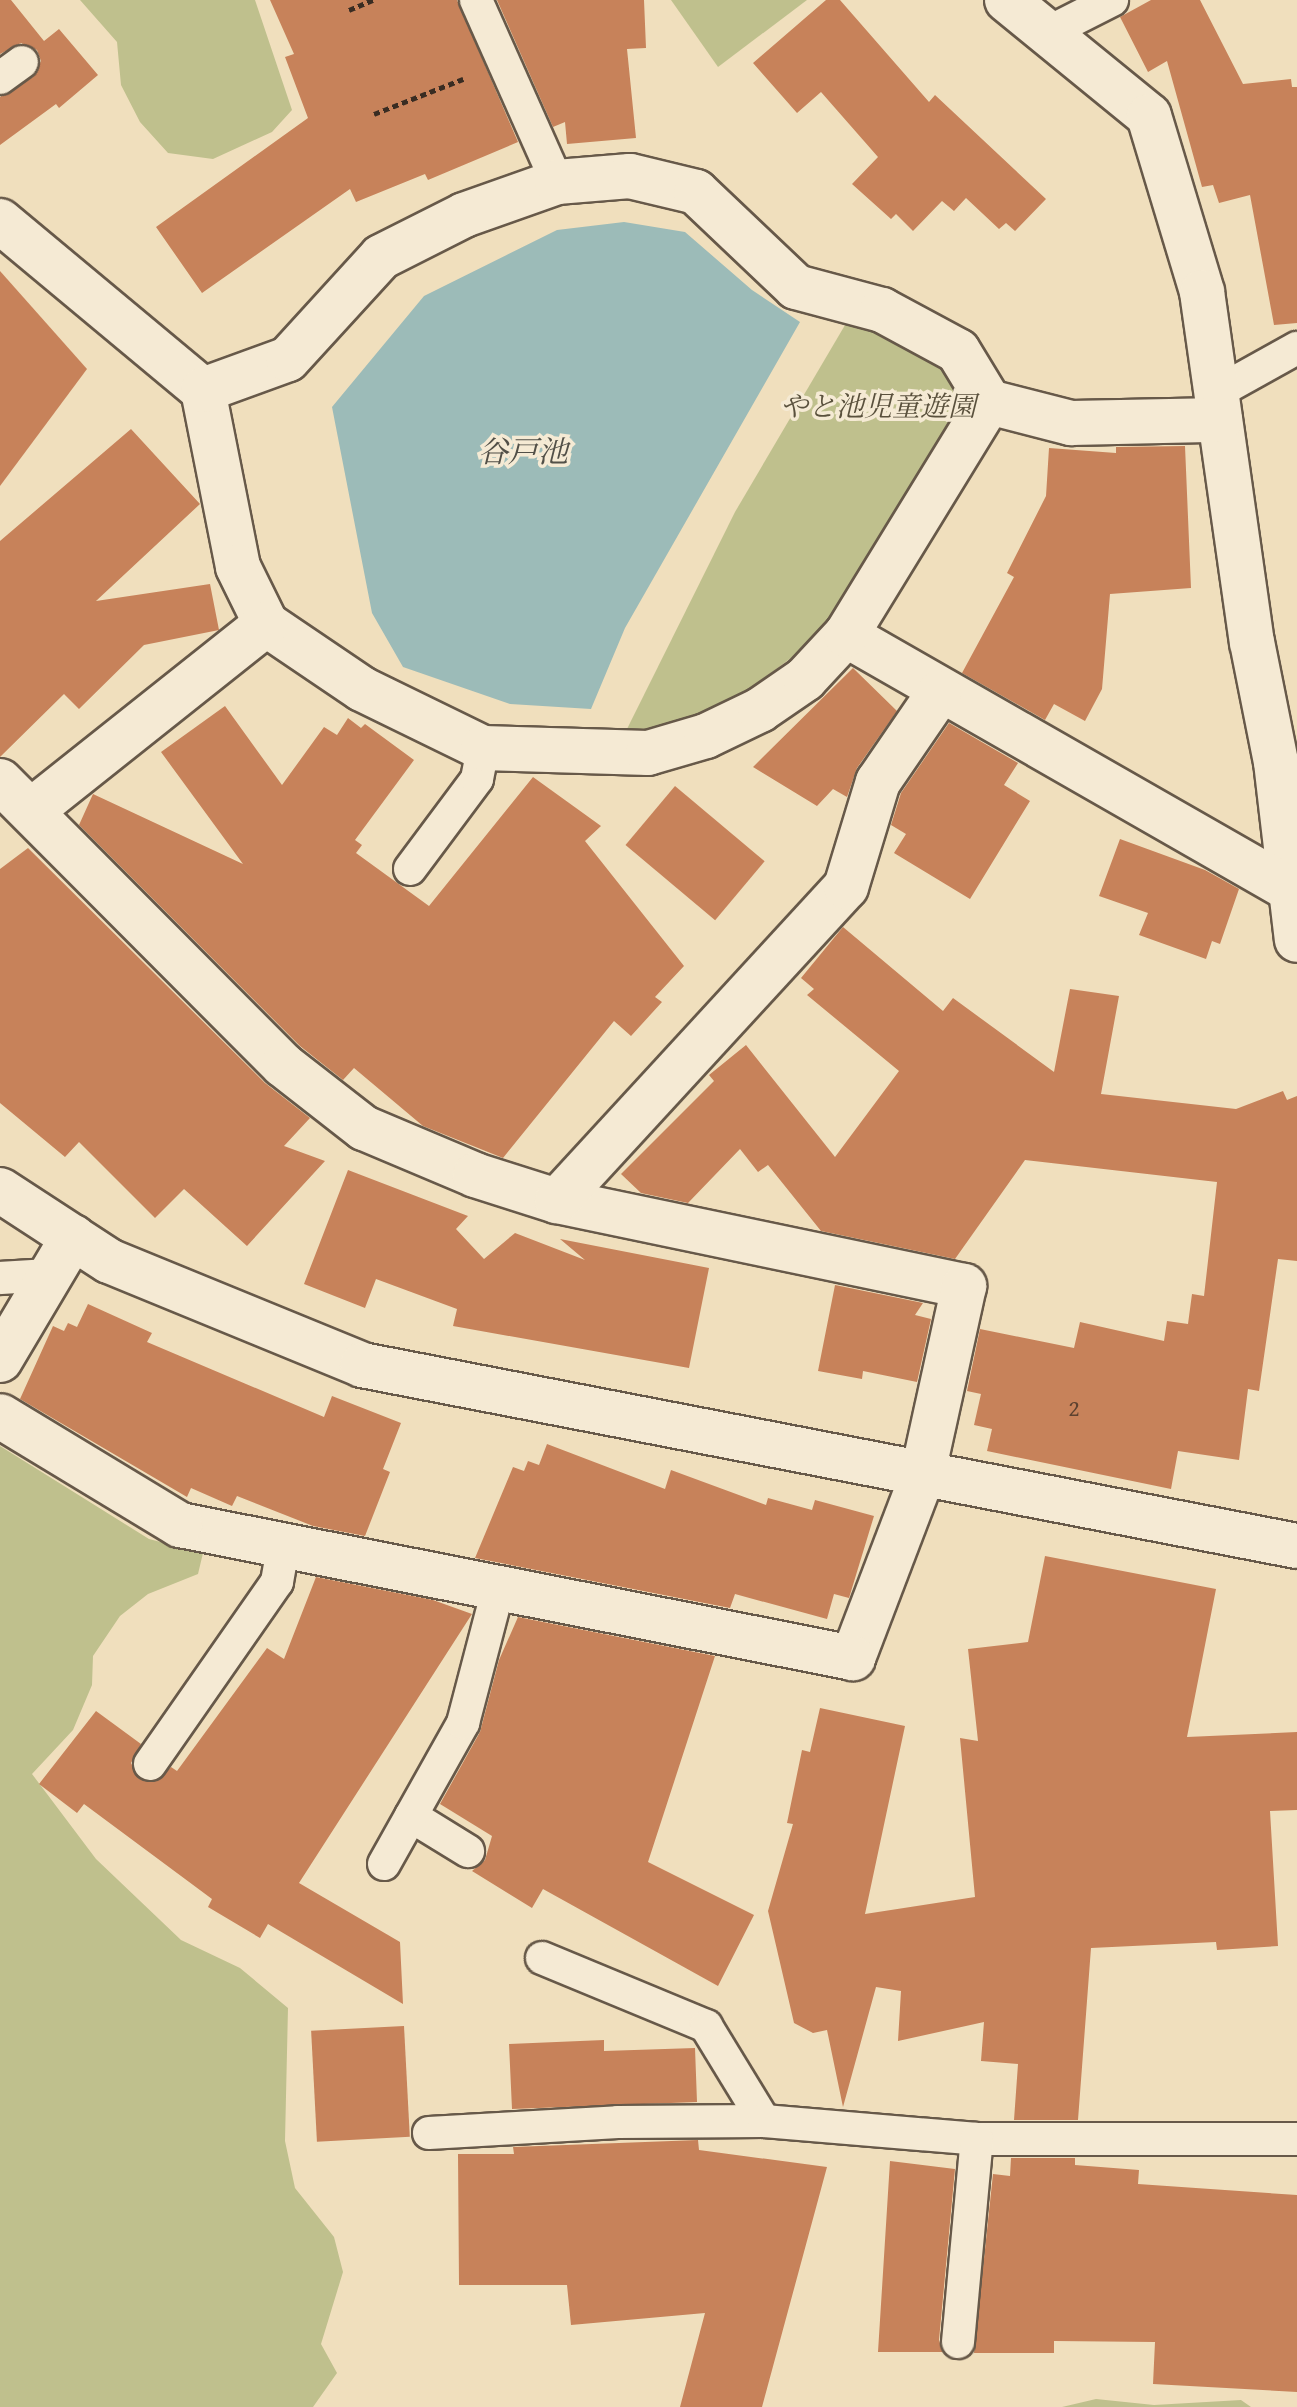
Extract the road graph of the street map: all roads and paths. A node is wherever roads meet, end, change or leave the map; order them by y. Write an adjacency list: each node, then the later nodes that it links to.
1 (373, 0): 5 (path)
2 (476, 0): 7 (lane)
3 (1007, 0): 6 (street)
4 (1112, 0): 6 (lane)
5 (349, 10)
6 (1047, 33): 14 (street)
7 (504, 63): 8 (path); 9 (lane)
8 (374, 114)
9 (557, 182): 12 (street); 13 (street)
10 (0, 221): 12 (street)
11 (1297, 348): 14 (lane)
12 (203, 390): 15 (street)
13 (989, 402): 14 (street); 16 (street)
14 (1218, 407): 19 (street)
15 (266, 624): 18 (street); 21 (street)
16 (846, 635): 17 (street); 18 (street)
17 (939, 693): 23 (street); 26 (street)
18 (483, 748): 22 (lane)
19 (1286, 760): 23 (street)
20 (0, 781): 21 (street)
21 (31, 811): 26 (street)
22 (410, 869)
23 (1288, 888): 24 (street)
24 (1297, 940)
25 (0, 1190): 27 (street)
26 (557, 1201): 32 (street)
27 (73, 1237): 28 (street); 32 (street)
28 (50, 1275): 29 (lane); 30 (street)
29 (0, 1278)
30 (0, 1360)
31 (0, 1416): 33 (street)
32 (922, 1477): 34 (street); 35 (street)
33 (284, 1544): 35 (street); 36 (lane)
34 (1297, 1546)
35 (499, 1586): 37 (lane)
36 (150, 1764)
37 (411, 1816): 38 (lane); 39 (lane)
38 (468, 1851)
39 (384, 1864)
40 (542, 1958): 41 (lane)
41 (764, 2121): 42 (lane); 43 (lane)
42 (429, 2133)
43 (977, 2139): 44 (lane); 45 (lane)
44 (1297, 2139)
45 (958, 2342)

